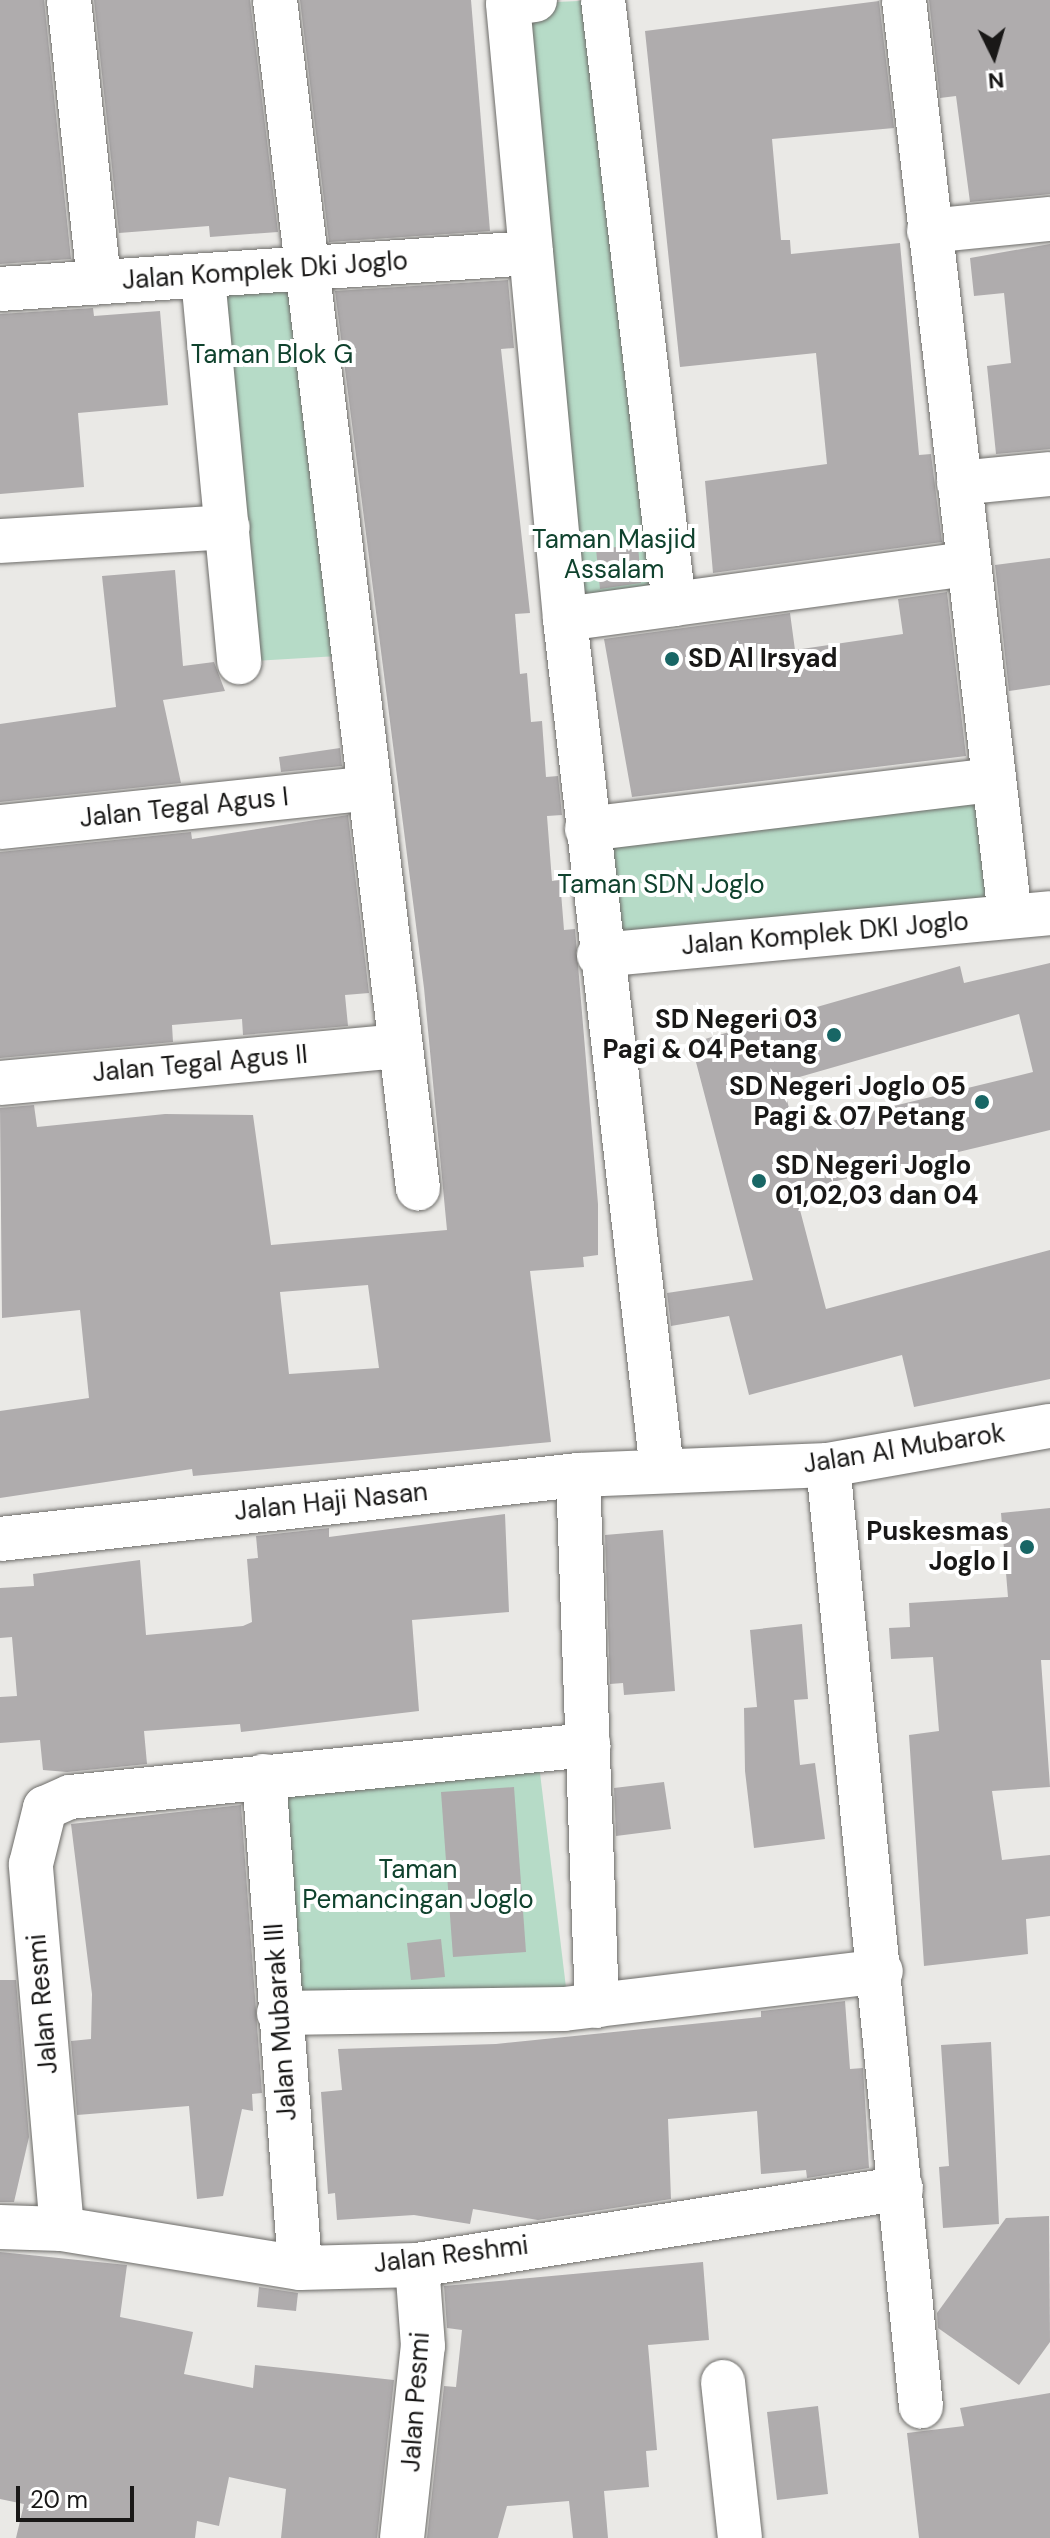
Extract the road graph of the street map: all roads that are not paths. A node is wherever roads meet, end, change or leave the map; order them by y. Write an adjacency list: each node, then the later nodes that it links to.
1 (69, 0): 11 (street)
2 (275, 0): 9 (street)
3 (603, 0): 18 (street)
4 (904, 0): 7 (street)
5 (516, 1): 8 (street)
6 (1050, 219): 7 (street)
7 (929, 231): 14 (street)
8 (531, 253): 9 (street, Jalan Komplek Dki Joglo); 19 (street)
9 (302, 269): 10 (street, Jalan Komplek Dki Joglo); 22 (street)
10 (203, 278): 11 (street, Jalan Komplek Dki Joglo); 15 (street)
11 (99, 282): 12 (street, Jalan Komplek Dki Joglo)
12 (0, 289)
13 (1050, 474): 14 (street)
14 (959, 483): 17 (street)
15 (228, 527): 16 (street); 20 (street)
16 (0, 541)
17 (967, 564): 18 (street); 21 (street)
18 (674, 604): 19 (street)
19 (565, 619): 24 (street)
20 (239, 662)
21 (993, 780): 24 (street); 25 (street)
22 (368, 788): 23 (street, Jalan Tegal Agus I); 27 (street)
23 (0, 827)
24 (587, 829): 26 (street)
25 (1030, 915): 26 (street, Jalan Komplek DKI Joglo)
26 (599, 955): 32 (street)
27 (400, 1046): 28 (street, Jalan Tegal Agus II); 29 (street)
28 (0, 1083)
29 (418, 1188)
30 (1050, 1426): 31 (street, Jalan Al Mubarok)
31 (828, 1465): 32 (street, Jalan Al Mubarok); 37 (street)
32 (662, 1470): 33 (street, Jalan Haji Nasan)
33 (578, 1475): 34 (street, Jalan Haji Nasan); 35 (street)
34 (0, 1539)
35 (588, 1745): 36 (street); 38 (street)
36 (264, 1776): 39 (street, Jalan Mubarak III); 42 (street, Jalan Resmi)
37 (881, 1971): 38 (street); 40 (street)
38 (597, 2006): 39 (street)
39 (279, 2013): 44 (street, Jalan Mubarak III)
40 (901, 2188): 43 (street, Jalan Reshmi); 46 (street)
41 (0, 2227): 42 (street, Jalan Reshmi)
42 (62, 2229): 44 (street, Jalan Reshmi)
43 (417, 2265): 44 (street, Jalan Reshmi); 47 (street, Jalan Pesmi)
44 (300, 2268)
45 (723, 2382): 48 (street)
46 (921, 2406)
47 (402, 2538)
48 (740, 2538)

